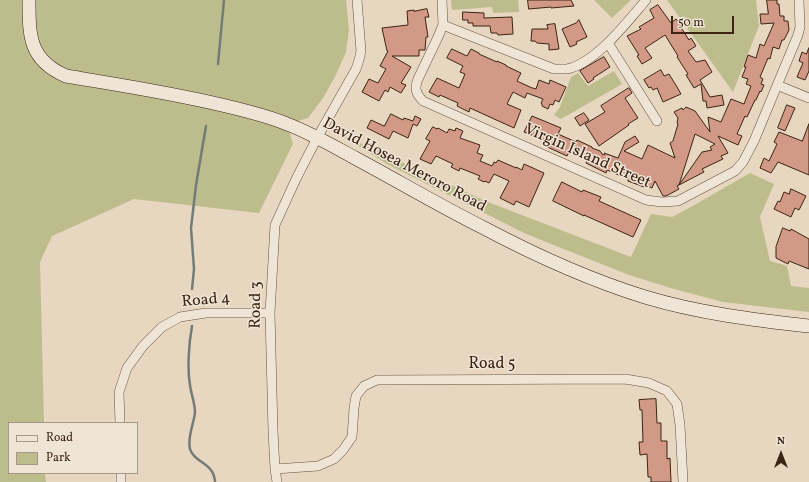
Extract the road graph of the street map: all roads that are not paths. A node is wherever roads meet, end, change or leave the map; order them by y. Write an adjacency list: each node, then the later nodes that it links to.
1 (29, 0): 11 (main road, David Hosea Meroro Road)
2 (357, 0): 11 (street, Road 3)
3 (442, 0): 6 (street, Virgin Island Street)
4 (646, 0): 7 (street)
5 (799, 0): 8 (street, Virgin Island Street)
6 (443, 24): 7 (street); 8 (street, Virgin Island Street)
7 (608, 43): 10 (street)
8 (777, 85): 9 (street)
9 (809, 98)
10 (657, 121)
11 (317, 138): 12 (street, Road 3); 13 (main road, David Hosea Meroro Road)
12 (270, 313): 14 (street, Road 4); 15 (street, Road 3)
13 (809, 326)
14 (120, 422)
15 (275, 469): 16 (street, Road 3); 17 (street, Road 5)
16 (277, 482)
17 (683, 482)

